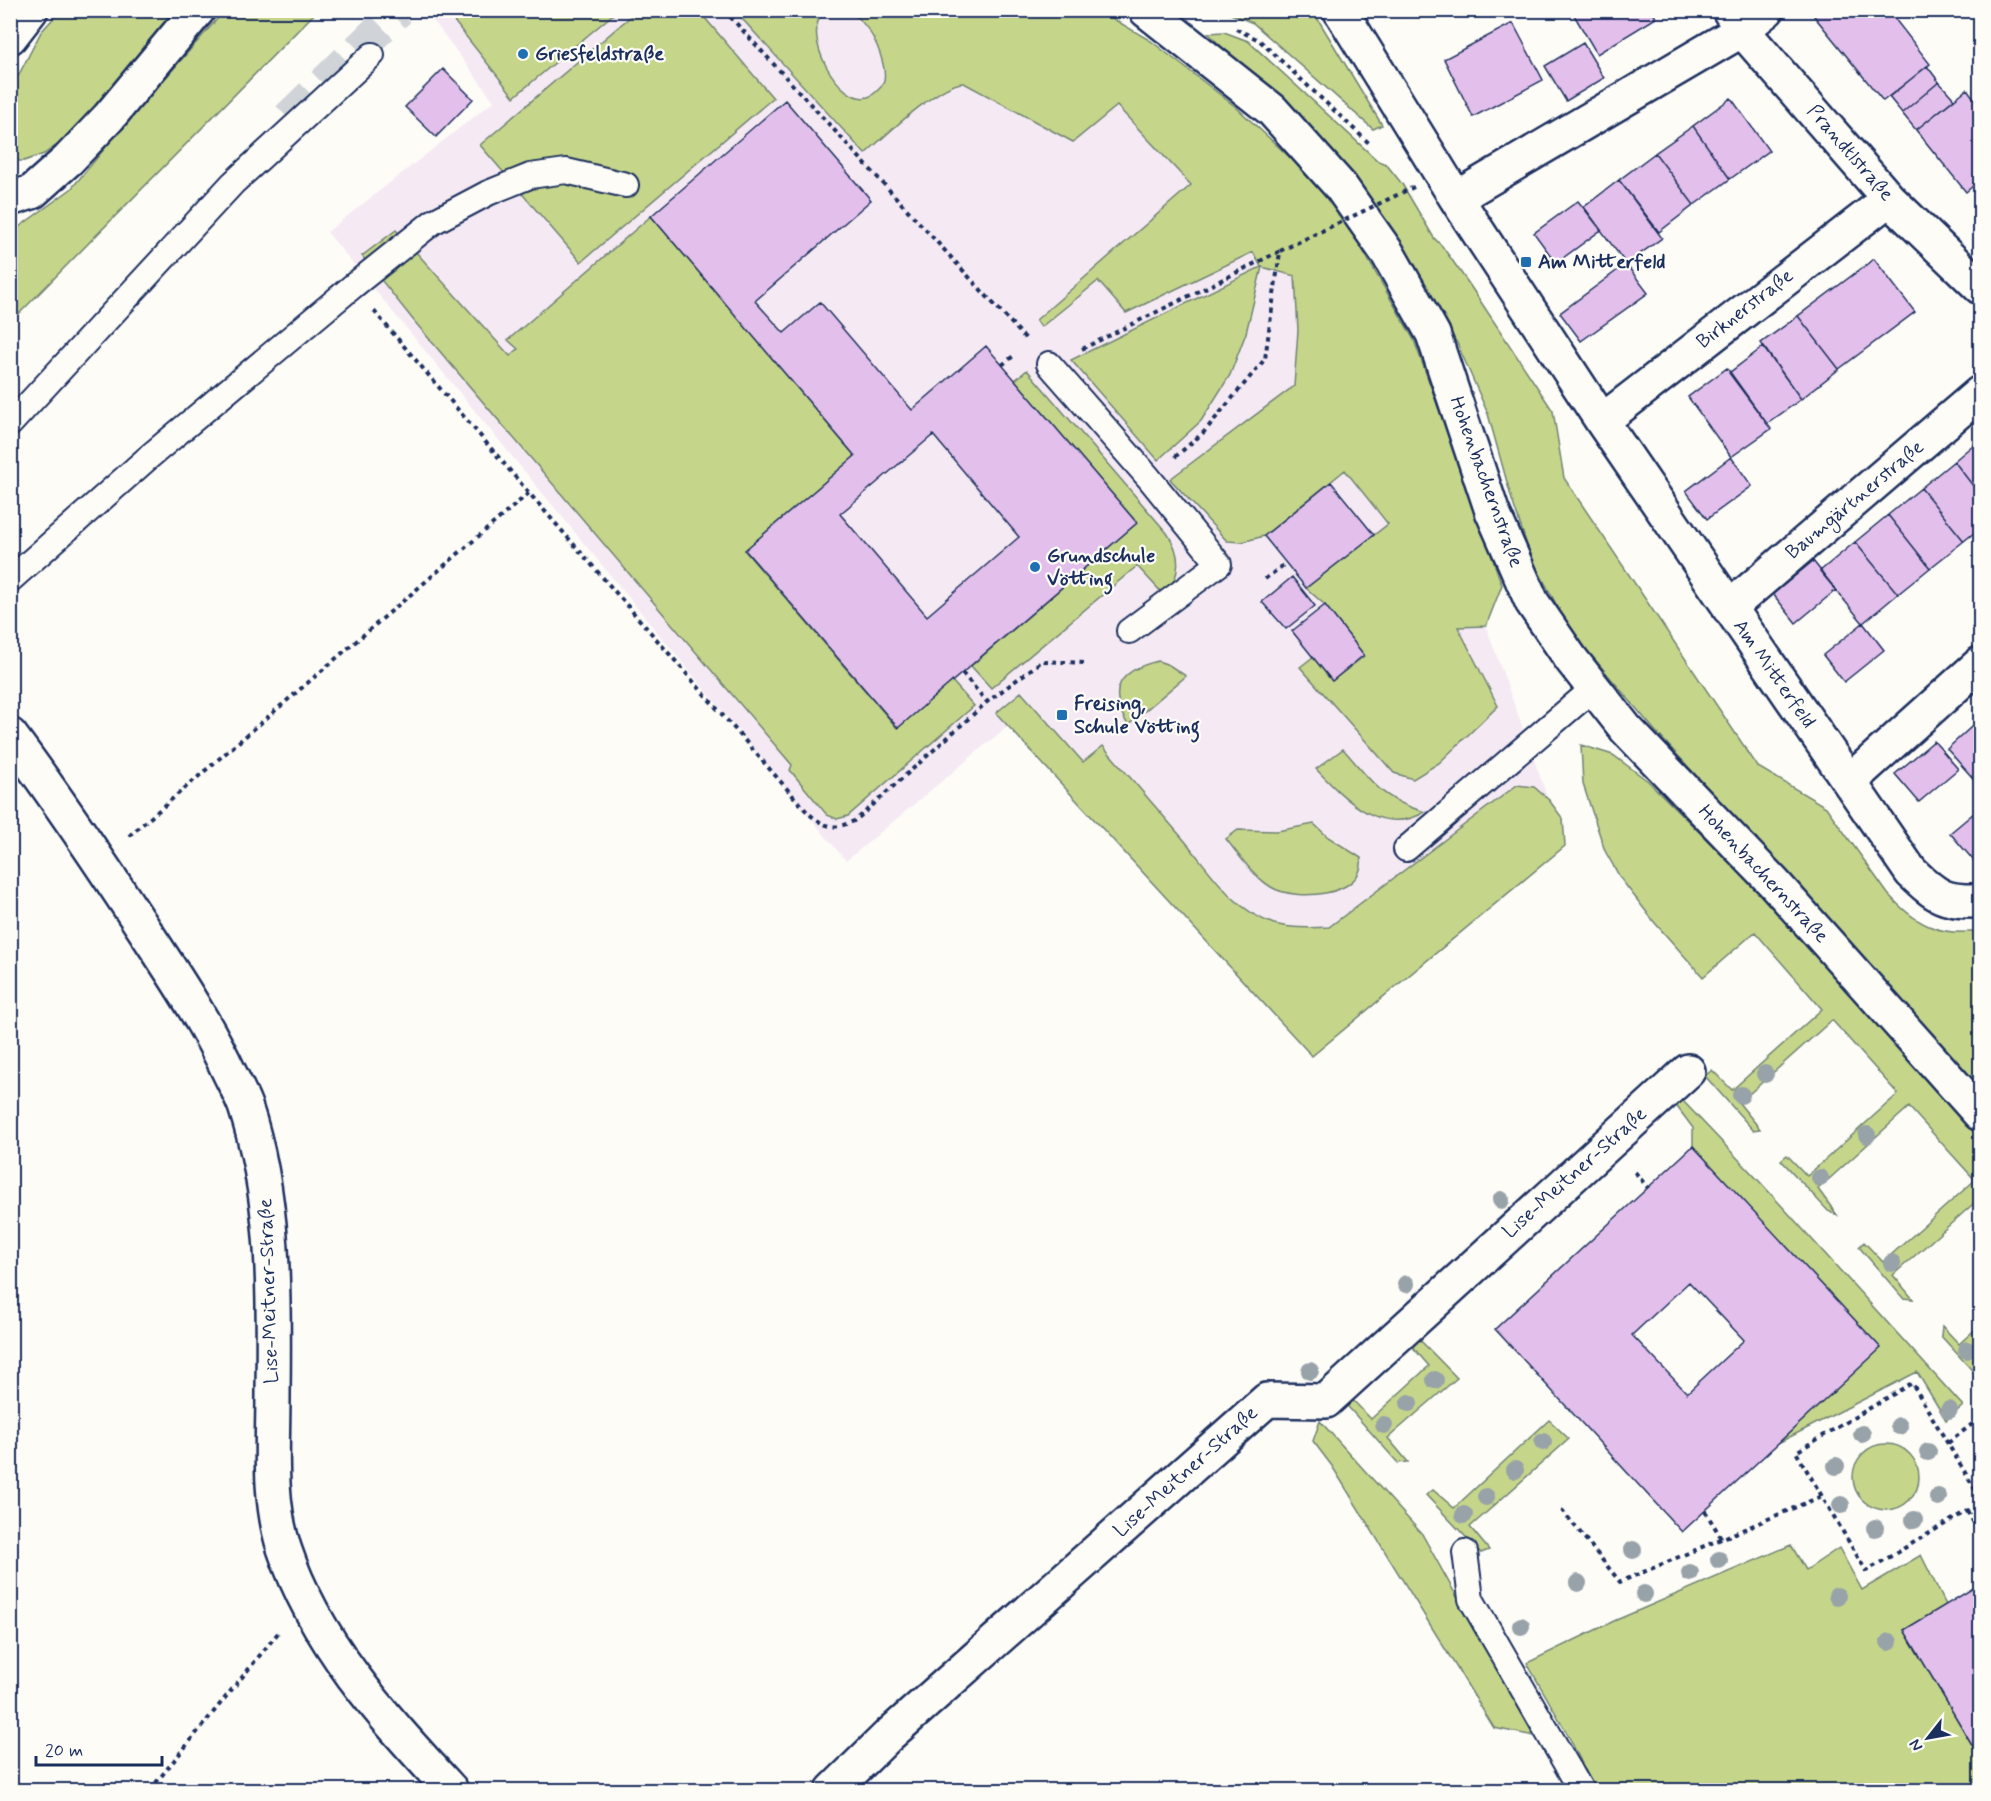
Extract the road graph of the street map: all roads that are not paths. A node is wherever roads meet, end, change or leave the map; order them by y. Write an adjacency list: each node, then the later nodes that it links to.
1 (31, 10): 7 (street)
2 (198, 10): 11 (street)
3 (1146, 10): 22 (street, Hohenbachernstraße)
4 (1340, 10): 10 (street, Am Mitterfeld)
5 (1767, 10): 6 (street)
6 (1736, 20): 10 (street); 12 (street, Prandtlstraße)
7 (10, 37)
8 (372, 55): 17 (lane)
9 (626, 185): 18 (lane)
10 (1456, 198): 16 (street, Am Mitterfeld)
11 (10, 199)
12 (1889, 199): 13 (street, Prandtlstraße); 16 (street, Birknerstraße)
13 (1980, 287)
14 (1049, 364): 20 (lane)
15 (1980, 393): 19 (street, Baumgärtnerstraße)
16 (1602, 421): 19 (street, Am Mitterfeld)
17 (10, 424)
18 (10, 580)
19 (1729, 608): 24 (street, Am Mitterfeld)
20 (1129, 631)
21 (1980, 664): 24 (street)
22 (1594, 688): 25 (lane); 28 (street, Hohenbachernstraße)
23 (10, 735): 30 (street, Lise-Meitner-Straße)
24 (1851, 784): 26 (street, Am Mitterfeld)
25 (1406, 849)
26 (1980, 901)
27 (1688, 1071): 31 (street, Lise-Meitner-Straße)
28 (1980, 1114)
29 (1465, 1552): 32 (lane)
30 (451, 1791)
31 (833, 1791)
32 (1581, 1791)

